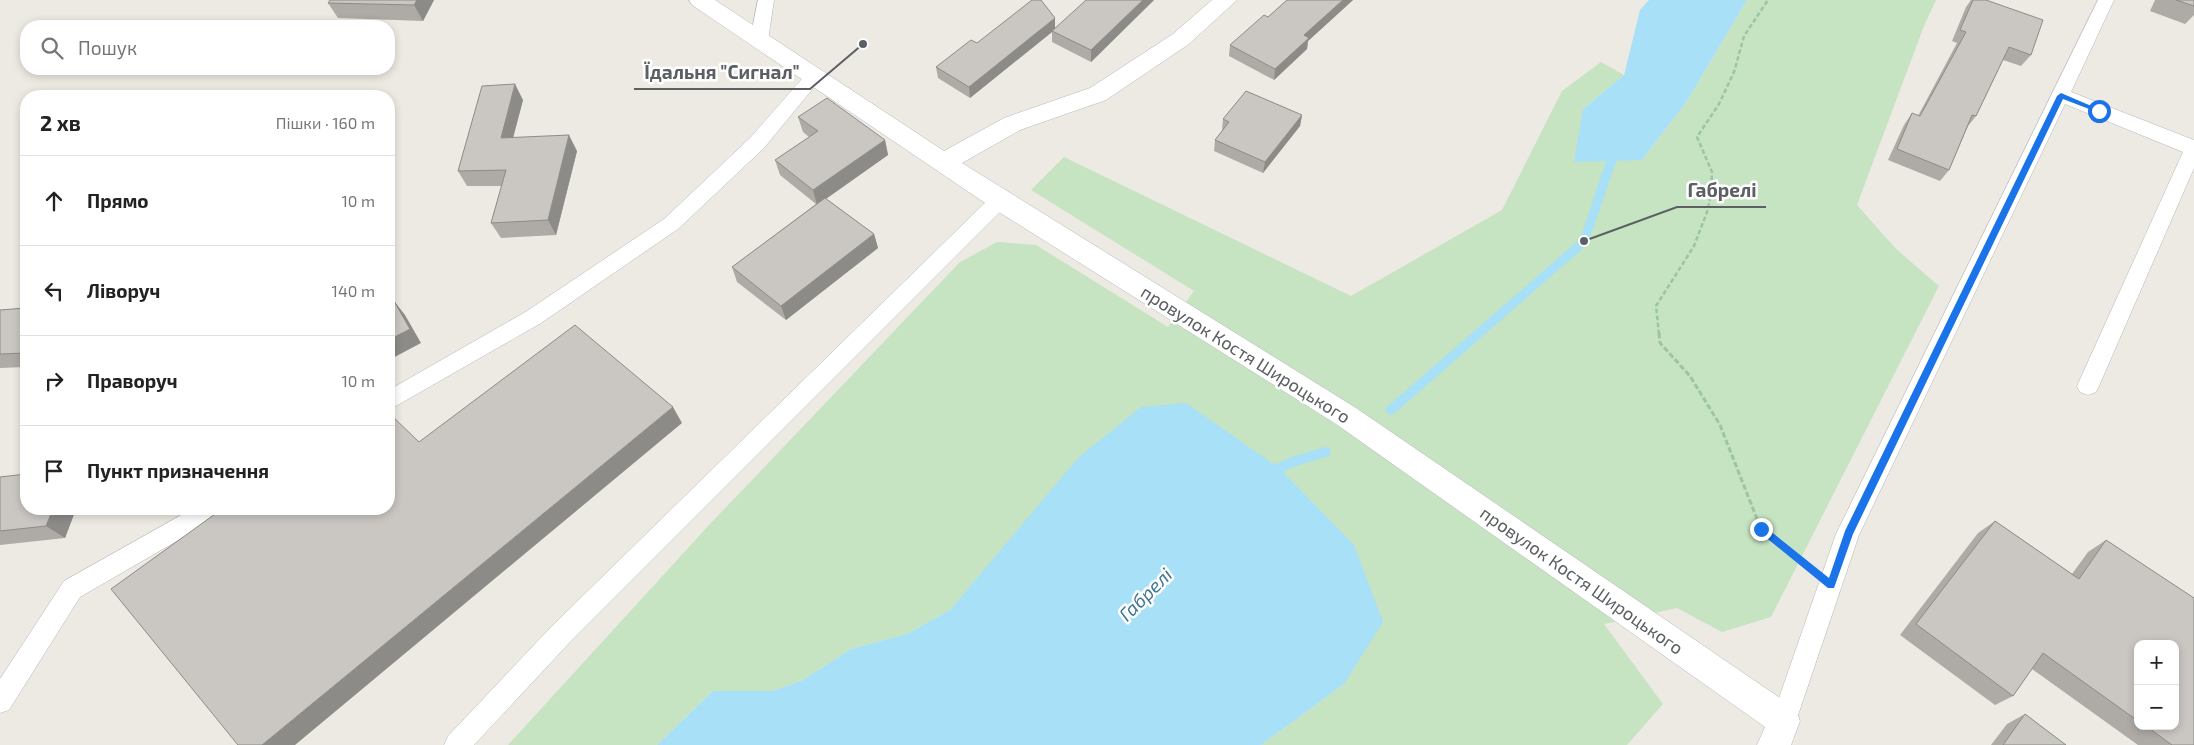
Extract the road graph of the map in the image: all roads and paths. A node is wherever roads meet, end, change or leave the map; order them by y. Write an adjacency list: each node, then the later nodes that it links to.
1 (700, 0): 6 (street, провулок Костя Широцького)
2 (766, 0): 6 (lane)
3 (1226, 0): 10 (street)
4 (1768, 0): 15 (path)
5 (2106, 0): 8 (lane)
6 (760, 40): 7 (street, провулок Костя Широцького)
7 (814, 76): 10 (street, провулок Костя Широцького); 13 (lane)
8 (2061, 96): 9 (lane); 15 (lane)
9 (2193, 147): 12 (lane)
10 (943, 162): 11 (street, провулок Костя Широцького)
11 (1000, 200): 17 (street, провулок Костя Широцького); 18 (lane)
12 (2088, 386)
13 (395, 398)
14 (202, 515): 16 (lane)
15 (1831, 585): 17 (lane)
16 (0, 701)
17 (1779, 733)
18 (457, 745)

